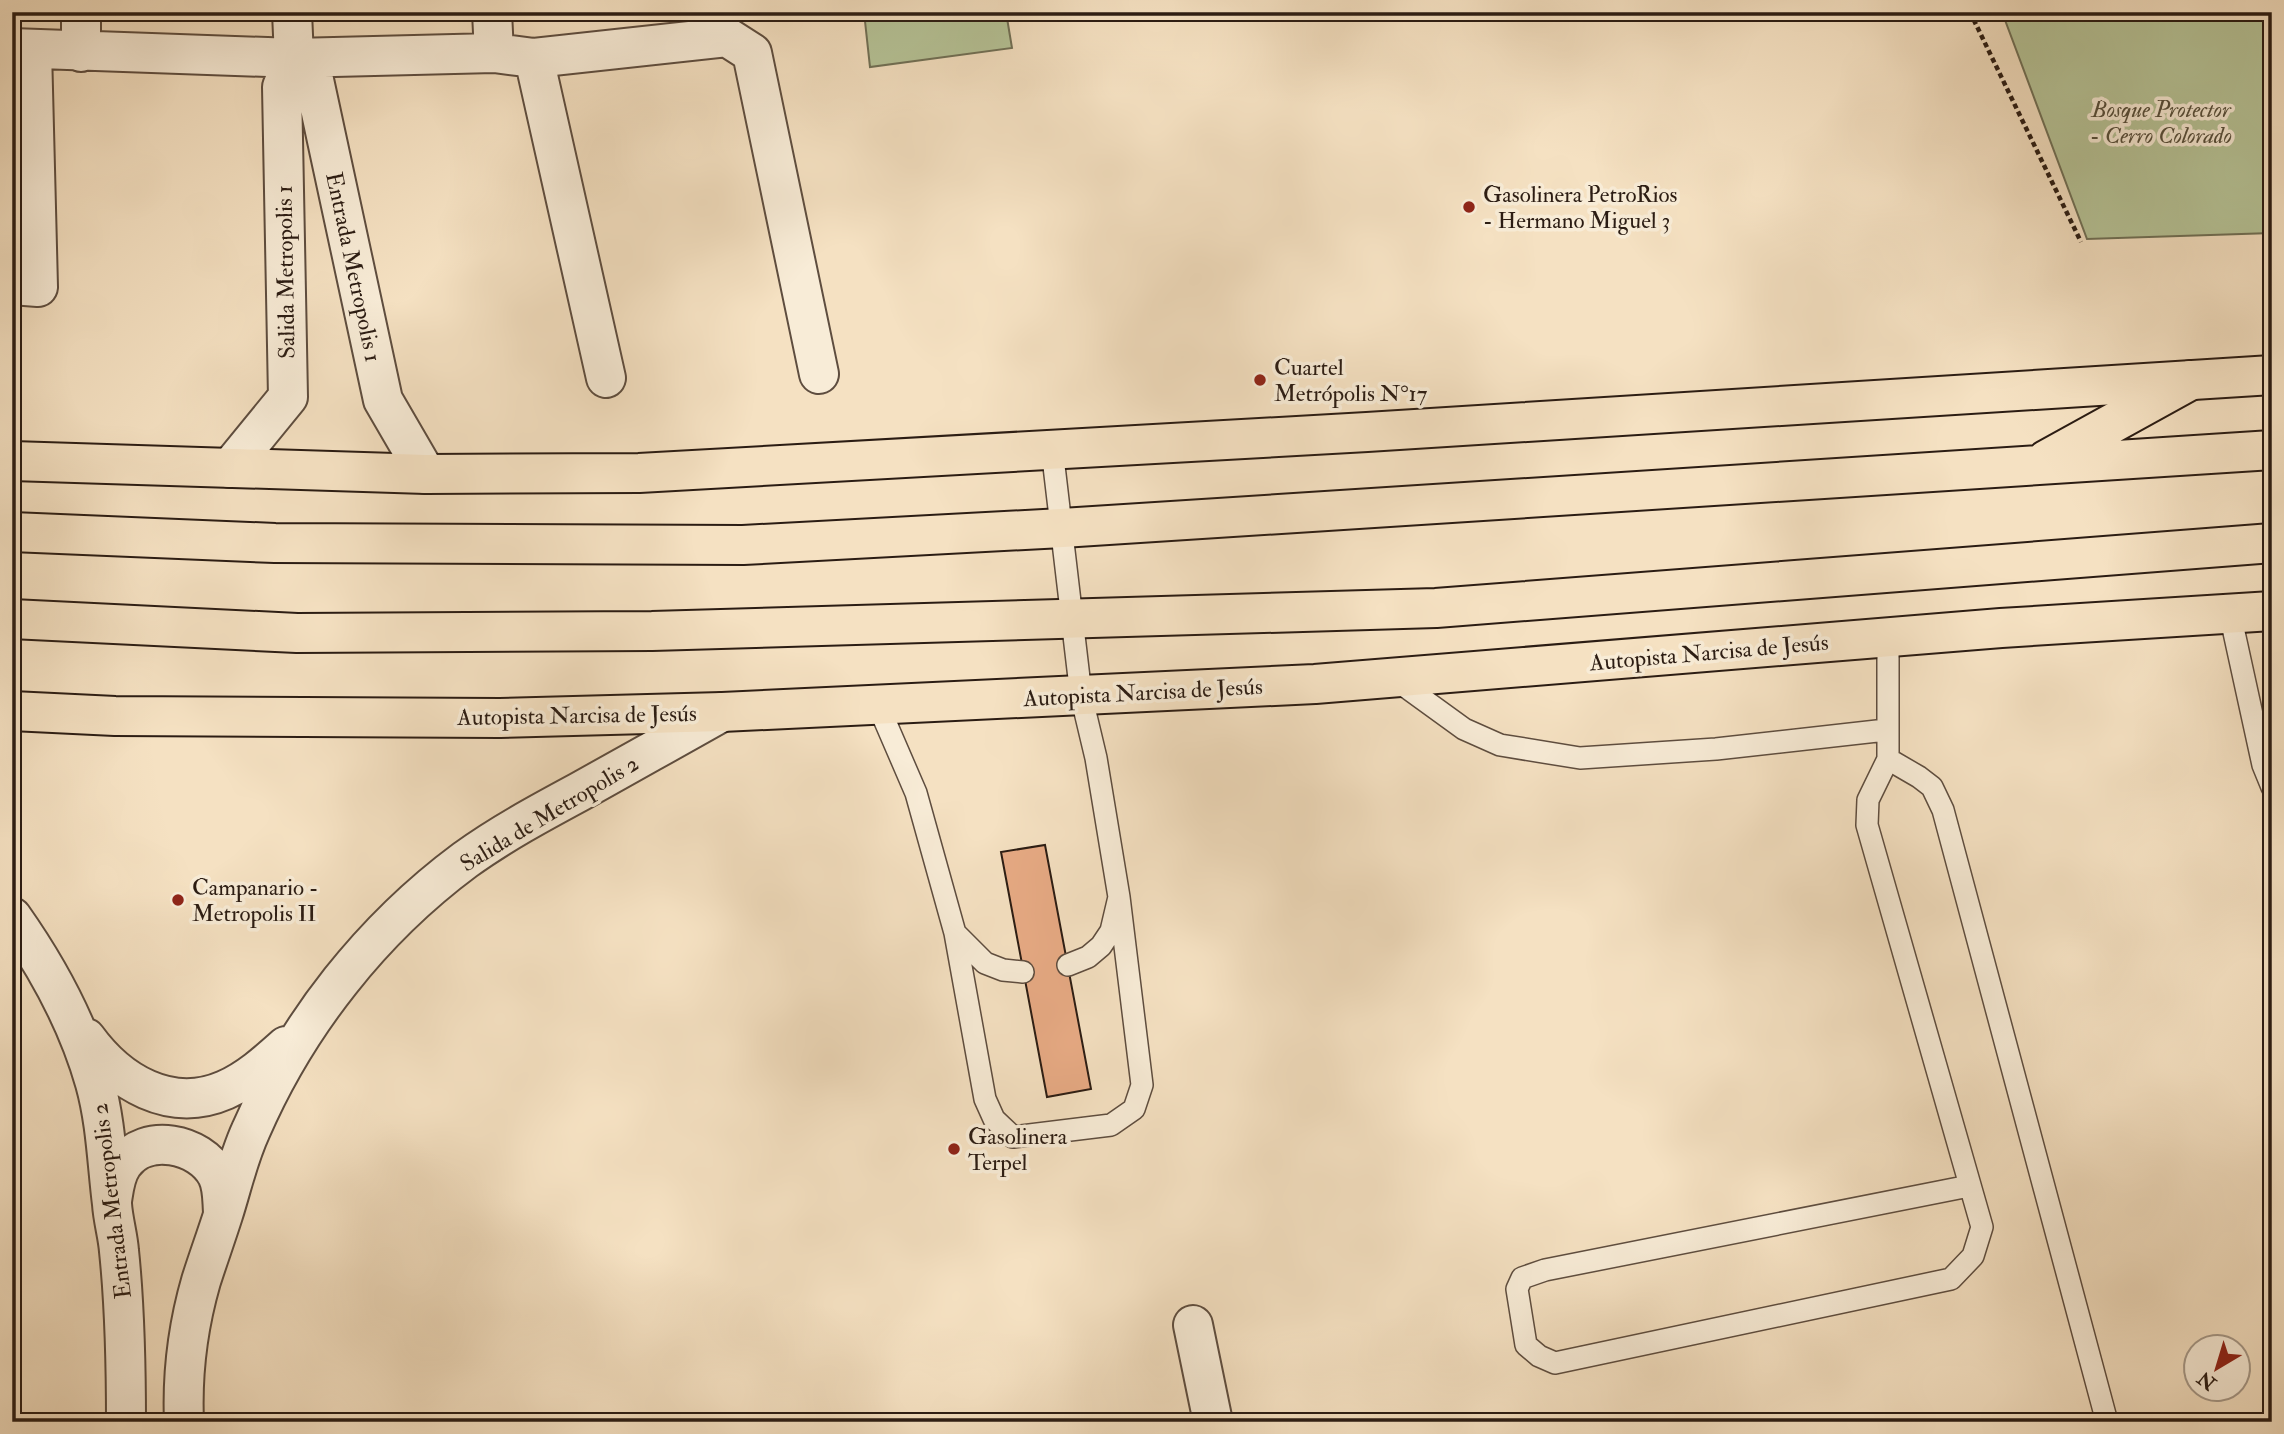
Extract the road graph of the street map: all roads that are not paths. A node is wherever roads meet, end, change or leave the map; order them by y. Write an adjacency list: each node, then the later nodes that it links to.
1 (81, 12): 5 (street)
2 (292, 12): 7 (street)
3 (492, 12): 6 (street)
4 (22, 49): 5 (street); 9 (street)
5 (81, 52): 7 (street)
6 (494, 53): 7 (street); 8 (street)
7 (294, 58): 18 (street, Salida Metropolis 1); 19 (street, Entrada Metropolis 1)
8 (534, 58): 10 (street); 12 (street)
9 (12, 285)
10 (819, 374)
11 (2272, 375): 13 (main road)
12 (606, 378)
13 (2191, 380): 14 (main road); 17 (main road)
14 (1052, 449): 19 (main road); 20 (lane)
15 (2272, 450): 17 (main road)
16 (12, 461): 18 (main road)
17 (2036, 465): 20 (main road)
18 (230, 468): 19 (main road)
19 (426, 474)
20 (1062, 528): 21 (main road); 26 (lane)
21 (12, 532)
22 (2272, 543): 26 (main road)
23 (2272, 611): 24 (main road, Autopista Narcisa de Jesús)
24 (2230, 614): 27 (main road, Autopista Narcisa de Jesús); 35 (lane)
25 (12, 619): 26 (main road)
26 (1073, 619): 29 (lane)
27 (1888, 638): 28 (main road, Autopista Narcisa de Jesús); 33 (lane)
28 (1393, 678): 29 (main road, Autopista Narcisa de Jesús); 33 (lane)
29 (1081, 695): 30 (main road, Autopista Narcisa de Jesús); 36 (lane)
30 (878, 705): 32 (main road, Autopista Narcisa de Jesús); 38 (lane)
31 (12, 711): 32 (main road, Autopista Narcisa de Jesús)
32 (722, 712): 42 (street, Salida de Metropolis 2)
33 (1886, 730): 34 (lane)
34 (1888, 759): 43 (lane); 50 (lane)
35 (2272, 786)
36 (1119, 897): 38 (lane); 39 (lane)
37 (12, 917): 41 (street, Entrada Metropolis 2)
38 (955, 933): 40 (lane)
39 (1068, 965)
40 (1023, 972)
41 (68, 1010): 42 (street); 44 (street, Entrada Metropolis 2)
42 (306, 1028): 45 (street, Salida de Metropolis 2)
43 (1969, 1186): 43 (lane)
44 (112, 1205): 45 (street); 47 (street, Entrada Metropolis 2)
45 (223, 1214): 48 (street, Salida de Metropolis 2)
46 (1193, 1325): 49 (street)
47 (126, 1422)
48 (184, 1422)
49 (1213, 1422)
50 (2107, 1422)

